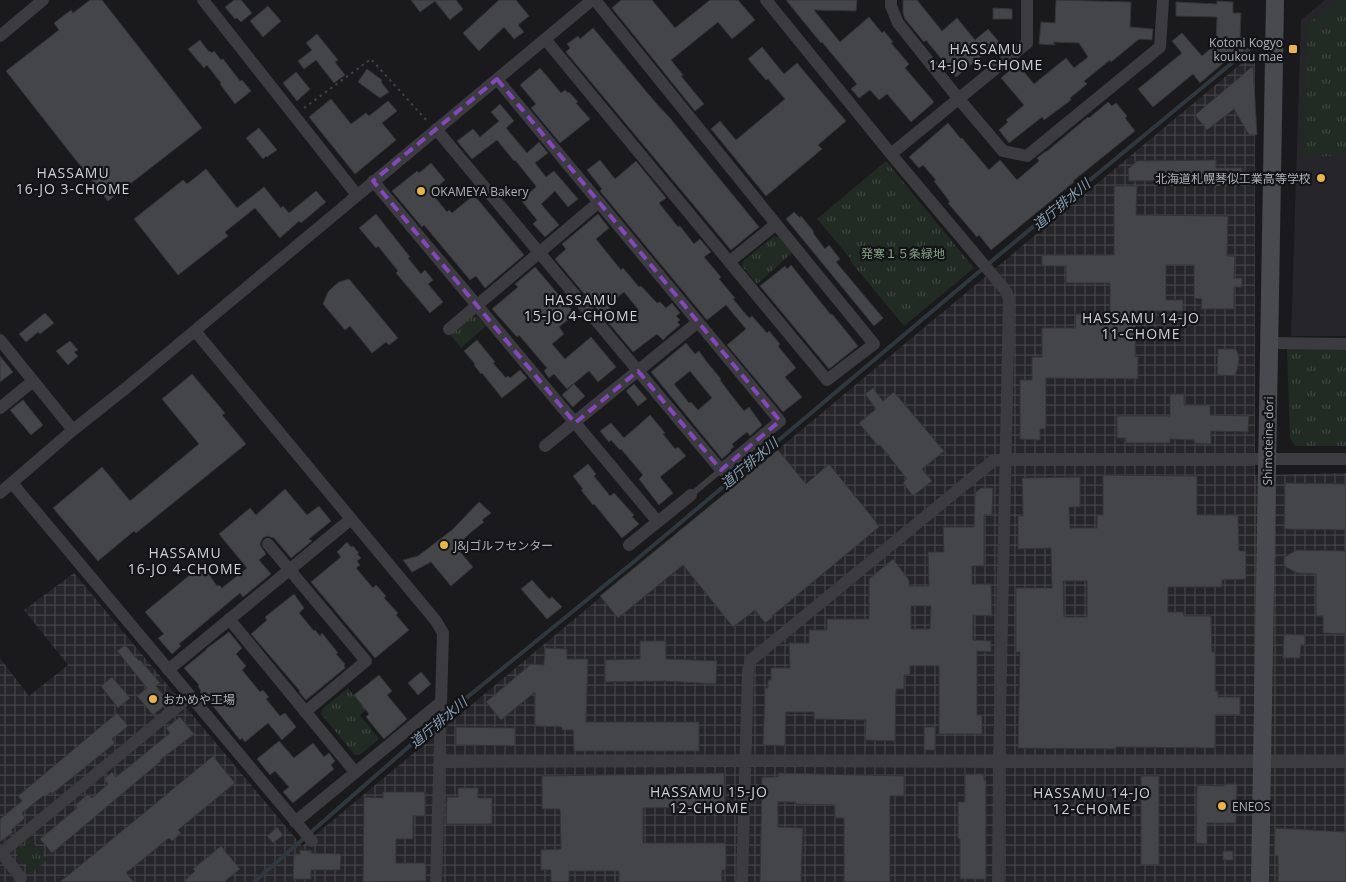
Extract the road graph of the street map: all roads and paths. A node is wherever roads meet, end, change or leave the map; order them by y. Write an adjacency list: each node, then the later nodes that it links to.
1 (43, 0): 9 (street)
2 (203, 0): 13 (street)
3 (594, 0): 10 (street); 19 (street)
4 (766, 0): 15 (street)
5 (891, 0): 12 (street)
6 (1027, 0): 12 (street)
7 (1163, 0): 12 (street)
8 (1275, 0): 27 (main road, Shimoteine dori)
9 (0, 36)
10 (545, 39): 11 (street); 21 (street)
11 (497, 78): 14 (street); 18 (street)
12 (958, 98): 15 (street)
13 (295, 116): 14 (path); 17 (street)
14 (436, 129): 16 (street); 20 (street)
15 (891, 154): 37 (street)
16 (373, 182): 17 (street); 22 (street)
17 (357, 195): 25 (street)
18 (599, 202): 20 (street); 23 (street)
19 (776, 224): 21 (street); 21 (street)
20 (539, 254): 22 (street); 29 (street)
21 (729, 262)
22 (477, 306): 24 (street); 32 (street)
23 (698, 322): 29 (street); 38 (street)
24 (449, 329)
25 (195, 331): 33 (street); 42 (street)
26 (0, 340): 30 (street)
27 (1270, 343): 28 (street); 35 (main road, Shimoteine dori)
28 (1346, 344)
29 (638, 372): 32 (street); 38 (street)
30 (33, 382): 31 (street); 33 (street)
31 (0, 408)
32 (575, 423): 34 (street); 43 (street)
33 (73, 430): 39 (street)
34 (546, 446)
35 (1268, 459): 36 (street); 37 (street); 55 (main road, Shimoteine dori)
36 (1346, 459)
37 (1006, 460): 52 (street); 54 (street)
38 (721, 470): 41 (lane)
39 (12, 483): 40 (street); 48 (street)
40 (0, 493)
41 (691, 495): 43 (street)
42 (350, 519): 46 (street); 50 (street)
43 (658, 522): 45 (street)
44 (268, 544): 46 (street)
45 (629, 546)
46 (290, 569): 47 (street); 51 (street)
47 (229, 619): 48 (street); 51 (street)
48 (168, 670): 49 (street)
49 (190, 696): 58 (street); 60 (street)
50 (440, 707): 53 (street); 57 (street)
51 (305, 712): 57 (street)
52 (745, 761): 53 (street); 54 (street); 63 (street)
53 (440, 762): 62 (street)
54 (999, 762): 55 (street); 64 (street)
55 (1262, 762): 56 (street); 65 (main road, Shimoteine dori)
56 (1346, 762)
57 (355, 772): 58 (street)
58 (296, 823): 59 (street)
59 (312, 841)
60 (1, 852): 61 (street)
61 (22, 878)
62 (436, 882)
63 (742, 882)
64 (998, 882)
65 (1260, 882)

